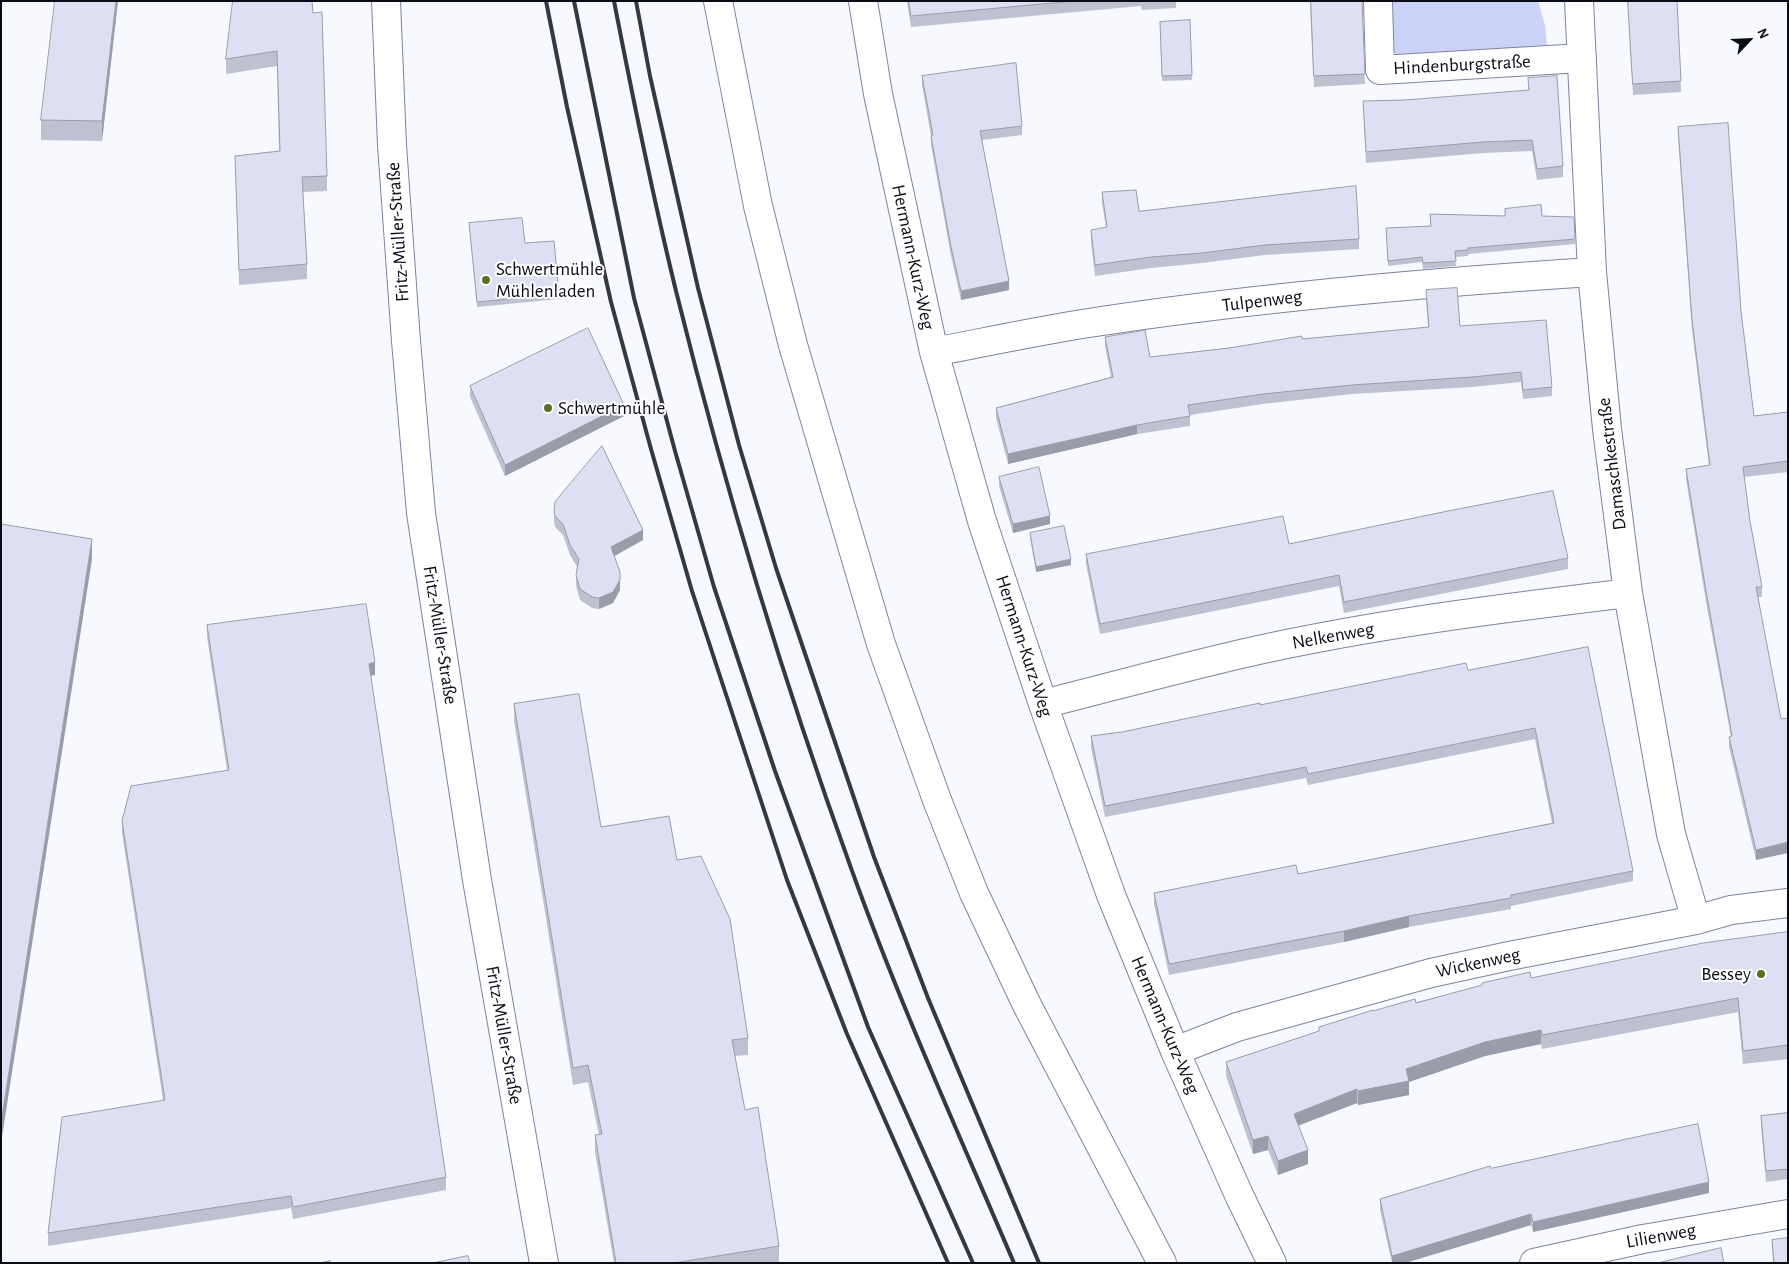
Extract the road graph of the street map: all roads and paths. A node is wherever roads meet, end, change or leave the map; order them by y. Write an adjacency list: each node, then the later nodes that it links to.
1 (386, 1): 15 (street, Fritz-Müller-Straße)
2 (718, 1): 16 (street)
3 (863, 1): 8 (street, Hermann-Kurz-Weg)
4 (1378, 1): 6 (street, Hindenburgstraße)
5 (1579, 1): 6 (street, Damaschkestraße)
6 (1582, 58): 7 (street, Damaschkestraße)
7 (1592, 272): 8 (street, Tulpenweg); 9 (street, Damaschkestraße)
8 (934, 352): 10 (street, Hermann-Kurz-Weg)
9 (1628, 592): 10 (street, Nelkenweg); 12 (street, Damaschkestraße)
10 (1043, 704): 13 (street, Hermann-Kurz-Weg)
11 (1788, 903): 12 (street, Wickenweg)
12 (1696, 920): 13 (street, Wickenweg)
13 (1175, 1051): 17 (street, Hermann-Kurz-Weg)
14 (1788, 1214): 18 (street, Lilienweg)
15 (544, 1263)
16 (1162, 1263)
17 (1272, 1263)
18 (1534, 1263)

